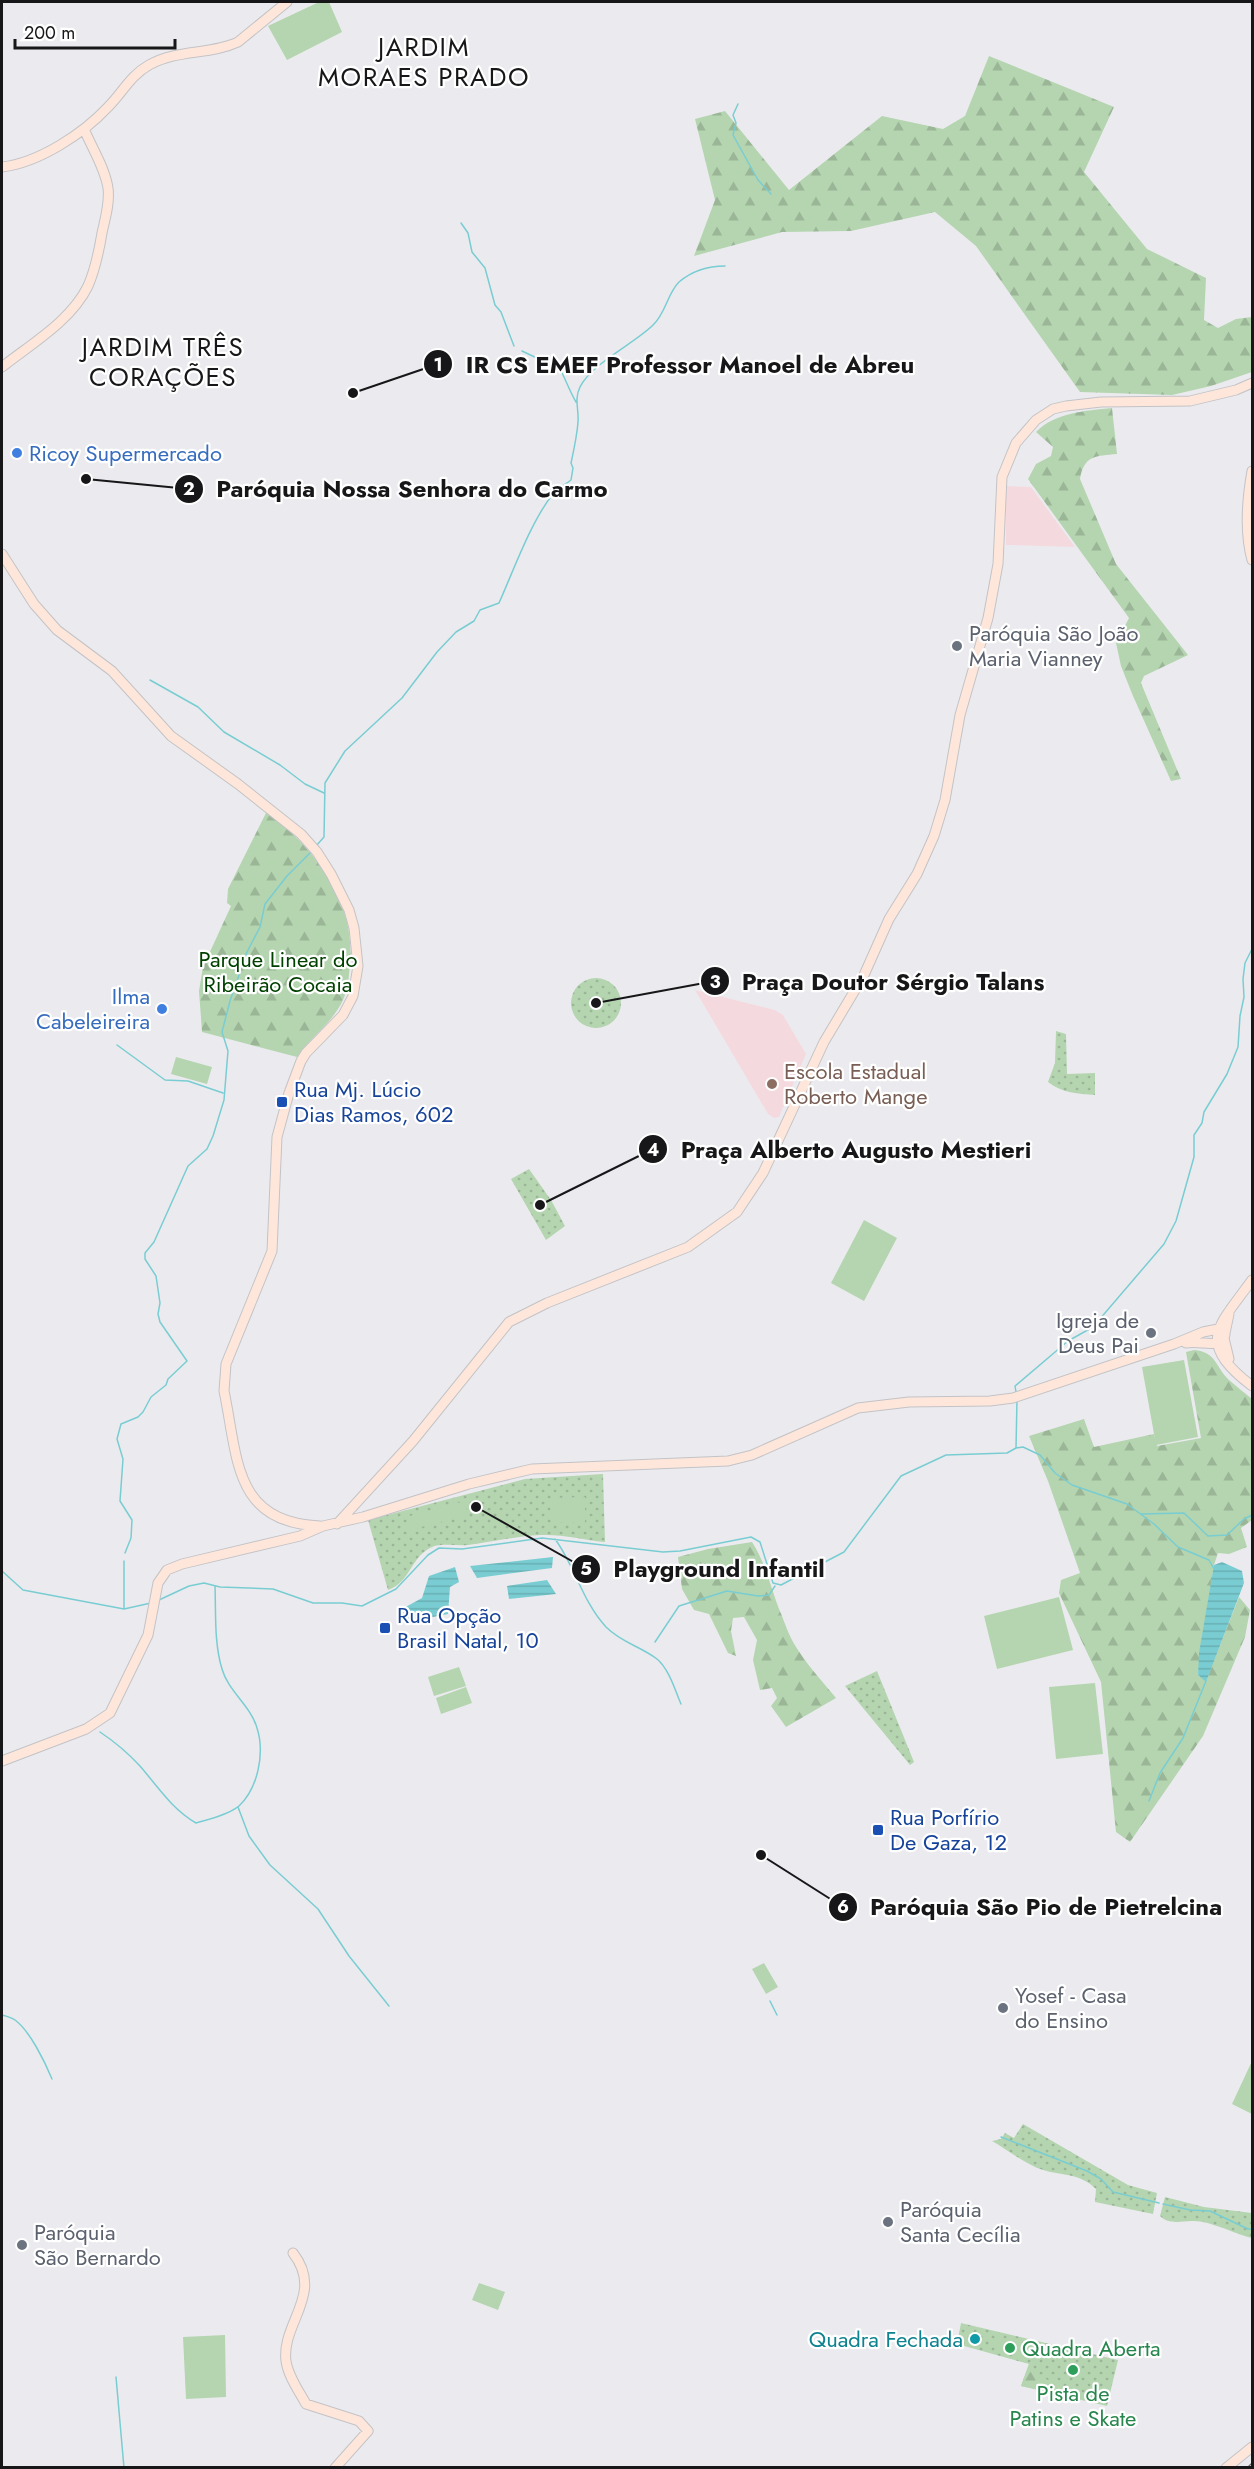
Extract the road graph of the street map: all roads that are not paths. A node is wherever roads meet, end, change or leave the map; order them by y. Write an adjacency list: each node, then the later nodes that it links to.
1 (286, 2): 2 (main road)
2 (84, 129): 3 (main road); 4 (main road)
3 (2, 167)
4 (2, 367)
5 (1252, 383): 13 (main road)
6 (1252, 471): 8 (main road)
7 (2, 554): 16 (main road)
8 (1252, 560)
9 (1252, 1280): 10 (main road)
10 (1219, 1340): 11 (main road); 11 (main road); 12 (main road)
11 (1174, 1344): 14 (main road)
12 (1252, 1386)
13 (363, 1499): 14 (main road); 15 (main road)
14 (363, 1517): 15 (main road)
15 (337, 1524): 16 (main road)
16 (323, 1526): 17 (main road)
17 (2, 1761)
18 (293, 2253): 20 (main road)
19 (1252, 2447): 21 (main road)
20 (335, 2468)
21 (1226, 2468)

